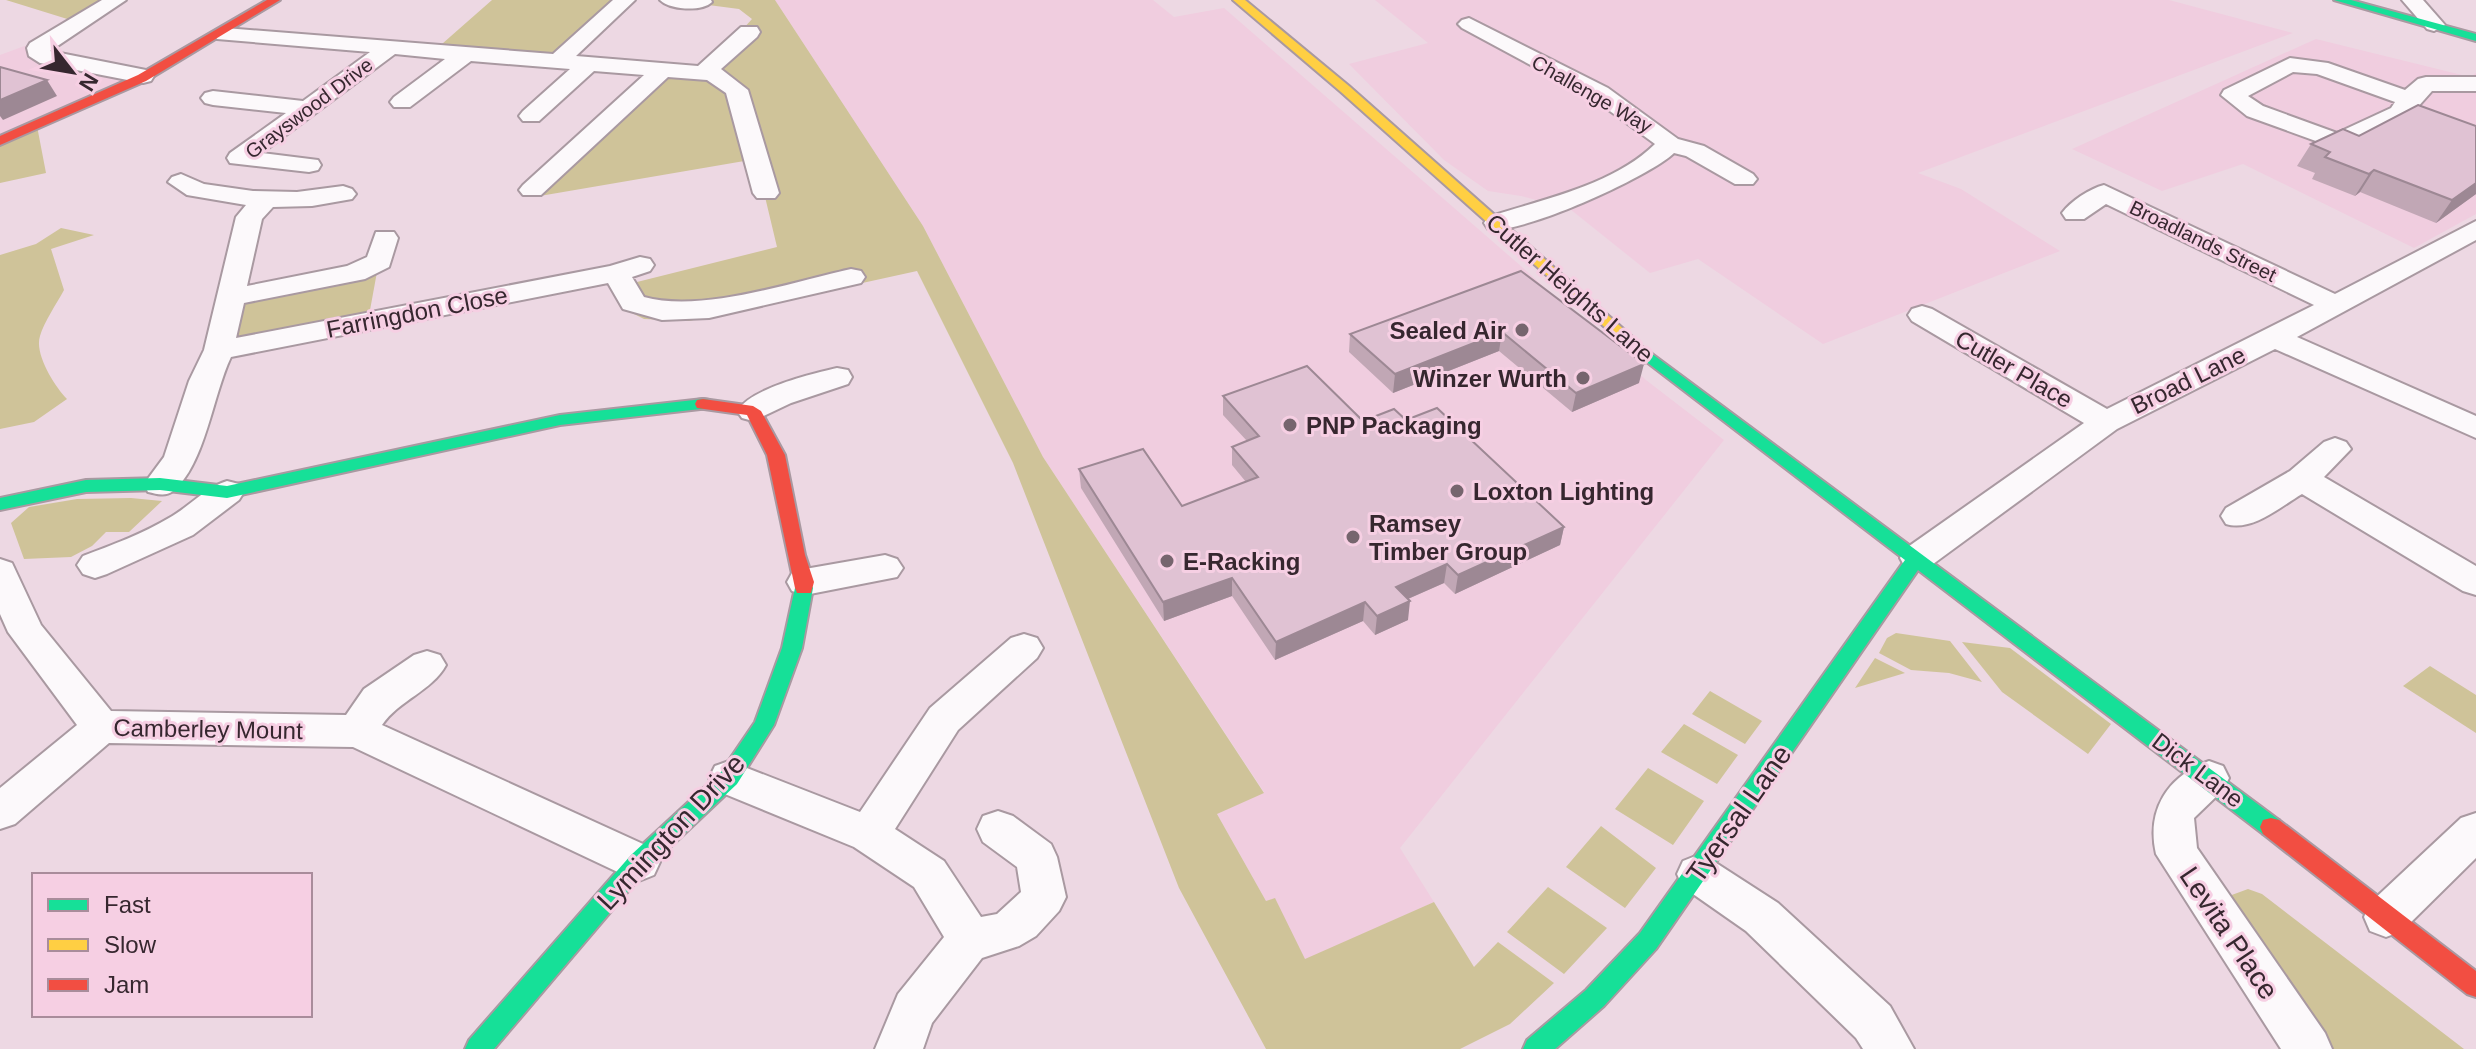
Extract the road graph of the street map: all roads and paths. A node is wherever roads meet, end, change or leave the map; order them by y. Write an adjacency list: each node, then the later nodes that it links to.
1 (116, 0): 20 (street)
2 (275, 0): 12 (main road)
3 (625, 0): 16 (street)
4 (670, 0): 8 (street)
5 (1238, 0): 38 (main road, Cutler Heights Lane)
6 (2339, 0): 10 (main road)
7 (2412, 0): 10 (street)
8 (702, 2)
9 (1469, 24): 29 (street, Challenge Way)
10 (2434, 25): 13 (main road)
11 (749, 32): 19 (street)
12 (225, 34): 14 (street, Grayswood Drive); 20 (main road)
13 (2476, 38)
14 (390, 48): 15 (street, Grayswood Drive); 25 (street, Grayswood Drive)
15 (467, 53): 16 (street, Grayswood Drive); 23 (street)
16 (558, 61): 17 (street, Grayswood Drive)
17 (590, 63): 18 (street, Grayswood Drive); 26 (street)
18 (663, 70): 19 (street, Grayswood Drive); 33 (street)
19 (704, 73): 34 (street, Grayswood Drive)
20 (143, 76): 28 (main road)
21 (2476, 84): 24 (street)
22 (213, 98): 25 (street)
23 (402, 102)
24 (2404, 106): 24 (street); 27 (street)
25 (306, 108): 30 (street, Grayswood Drive)
26 (531, 116)
27 (2425, 123)
28 (0, 141)
29 (1669, 144): 31 (street); 38 (street, Challenge Way)
30 (309, 165)
31 (1744, 179)
32 (181, 182): 36 (street)
33 (532, 190)
34 (766, 193)
35 (343, 194): 36 (street)
36 (264, 202): 42 (street)
37 (2075, 213): 43 (street, Broadlands Street)
38 (1497, 223): 57 (main road, Cutler Heights Lane)
39 (2476, 229): 43 (street, Broad Lane)
40 (385, 238): 42 (street, Farringdon Close)
41 (851, 277): 46 (street, Farringdon Close)
42 (233, 297): 46 (street)
43 (2334, 304): 45 (street, Broad Lane)
44 (1922, 315): 49 (street, Cutler Place)
45 (2274, 338): 49 (street, Broad Lane); 50 (street)
46 (219, 350): 53 (street)
47 (837, 377): 48 (street)
48 (753, 411): 54 (main road); 61 (main road, Lymington Drive)
49 (2106, 422): 57 (street, Broad Lane)
50 (2476, 428)
51 (2335, 449): 52 (street)
52 (2302, 479): 56 (street); 62 (street)
53 (160, 484): 54 (main road); 55 (main road)
54 (227, 492): 58 (street)
55 (0, 504)
56 (2238, 516)
57 (1917, 558): 68 (main road, Dick Lane); 74 (main road, Tyersal Lane)
58 (95, 565)
59 (885, 568): 61 (street)
60 (0, 572): 65 (street, Camberley Mount)
61 (805, 582): 67 (main road, Lymington Drive)
62 (2476, 582)
63 (1024, 648): 72 (street)
64 (427, 665): 66 (street)
65 (101, 727): 66 (street, Camberley Mount); 69 (street)
66 (357, 731): 73 (street, Camberley Mount)
67 (729, 778): 72 (street); 73 (main road, Lymington Drive)
68 (2209, 778): 75 (main road, Dick Lane); 82 (street, Levita Place)
69 (0, 812)
70 (998, 829): 76 (street)
71 (2476, 831): 75 (street)
72 (869, 834): 76 (street)
73 (639, 862): 78 (main road, Lymington Drive)
74 (1698, 874): 80 (main road, Tyersal Lane); 81 (street)
75 (2386, 917): 77 (main road, Dick Lane)
76 (970, 939): 79 (street)
77 (2476, 986)
78 (478, 1049)
79 (899, 1049)
80 (1536, 1049)
81 (1890, 1049)
82 (2308, 1049)

